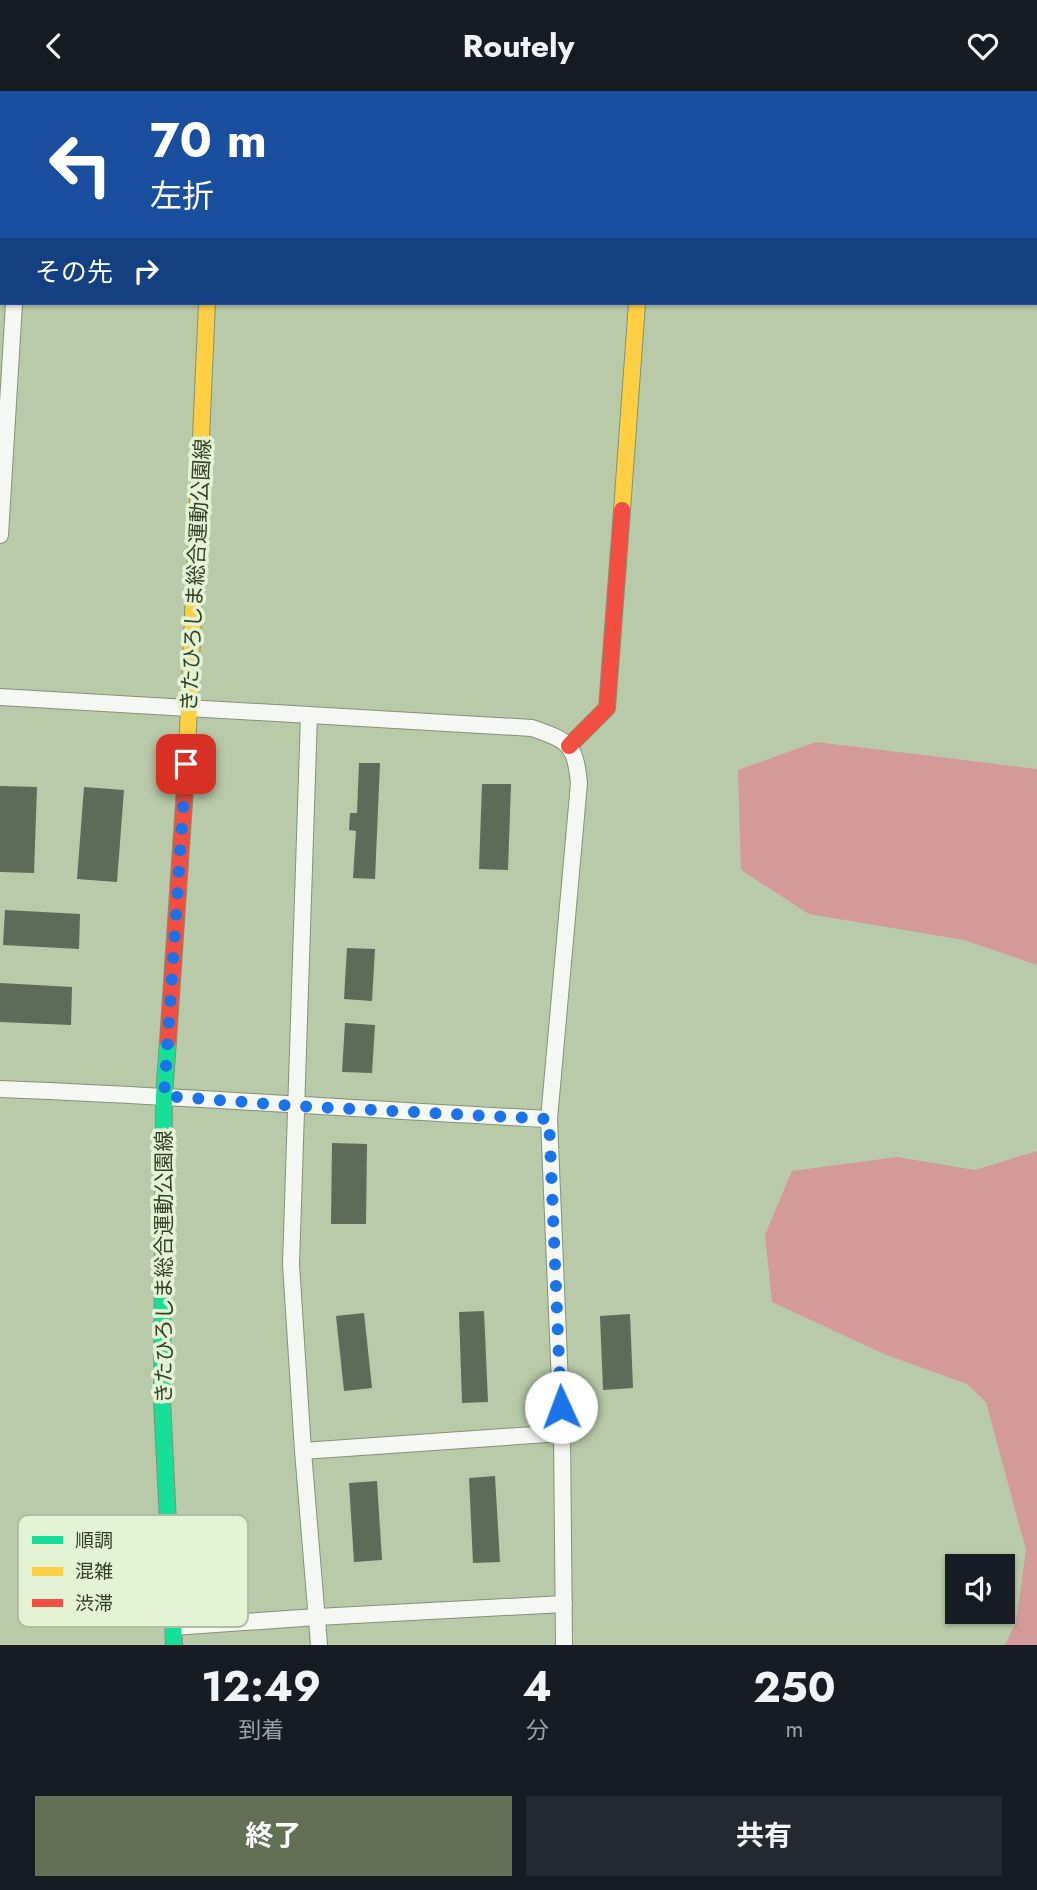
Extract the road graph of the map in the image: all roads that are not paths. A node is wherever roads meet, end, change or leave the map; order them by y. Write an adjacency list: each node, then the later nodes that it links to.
1 (15, 305): 4 (lane)
2 (207, 305): 6 (main road, きたひろしま総合運動公園線)
3 (637, 305): 8 (main road)
4 (0, 535)
5 (0, 697): 6 (lane)
6 (190, 708): 7 (lane); 10 (main road, きたひろしま総合運動公園線)
7 (309, 715): 8 (lane); 11 (lane)
8 (569, 746): 12 (lane)
9 (0, 1089): 10 (lane)
10 (164, 1096): 11 (lane); 15 (main road, きたひろしま総合運動公園線)
11 (296, 1106): 12 (lane); 14 (lane)
12 (549, 1119): 13 (lane)
13 (562, 1433): 14 (lane); 16 (lane)
14 (303, 1451): 17 (lane)
15 (168, 1515)
16 (564, 1604): 17 (lane); 22 (lane)
17 (317, 1617): 18 (lane); 21 (lane)
18 (248, 1622)
19 (173, 1627): 20 (main road, きたひろしま総合運動公園線)
20 (174, 1645)
21 (320, 1645)
22 (564, 1645)

